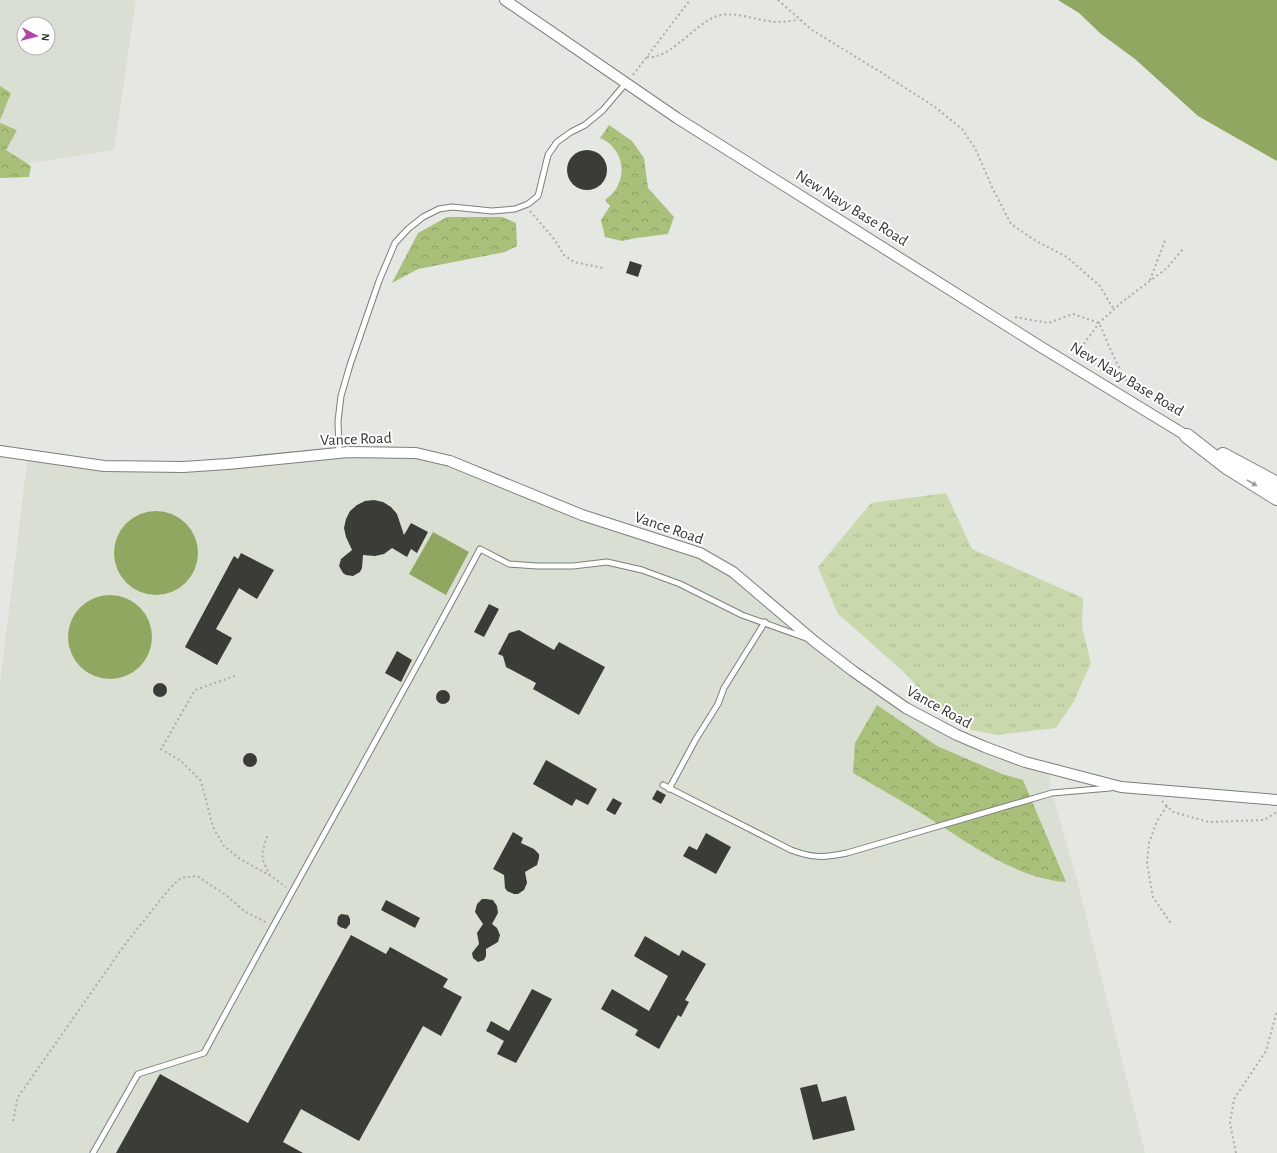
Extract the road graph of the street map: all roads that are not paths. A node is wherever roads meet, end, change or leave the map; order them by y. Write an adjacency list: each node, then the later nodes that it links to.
1 (504, 0): 2 (street, New Navy Base Road)
2 (626, 83): 3 (street, New Navy Base Road); 5 (lane)
3 (1186, 436): 6 (street, New Navy Base Road); 7 (street, New Navy Base Road, one-way to 7)
4 (0, 451): 5 (street, Vance Road)
5 (339, 453): 9 (street, Vance Road)
6 (1277, 484)
7 (1277, 498)
8 (765, 622): 9 (lane); 12 (lane); 14 (lane)
9 (814, 641): 11 (street, Vance Road)
10 (662, 785): 12 (lane)
11 (1121, 787): 12 (lane); 13 (street, Vance Road)
12 (669, 788)
13 (1277, 800)
14 (93, 1153)

